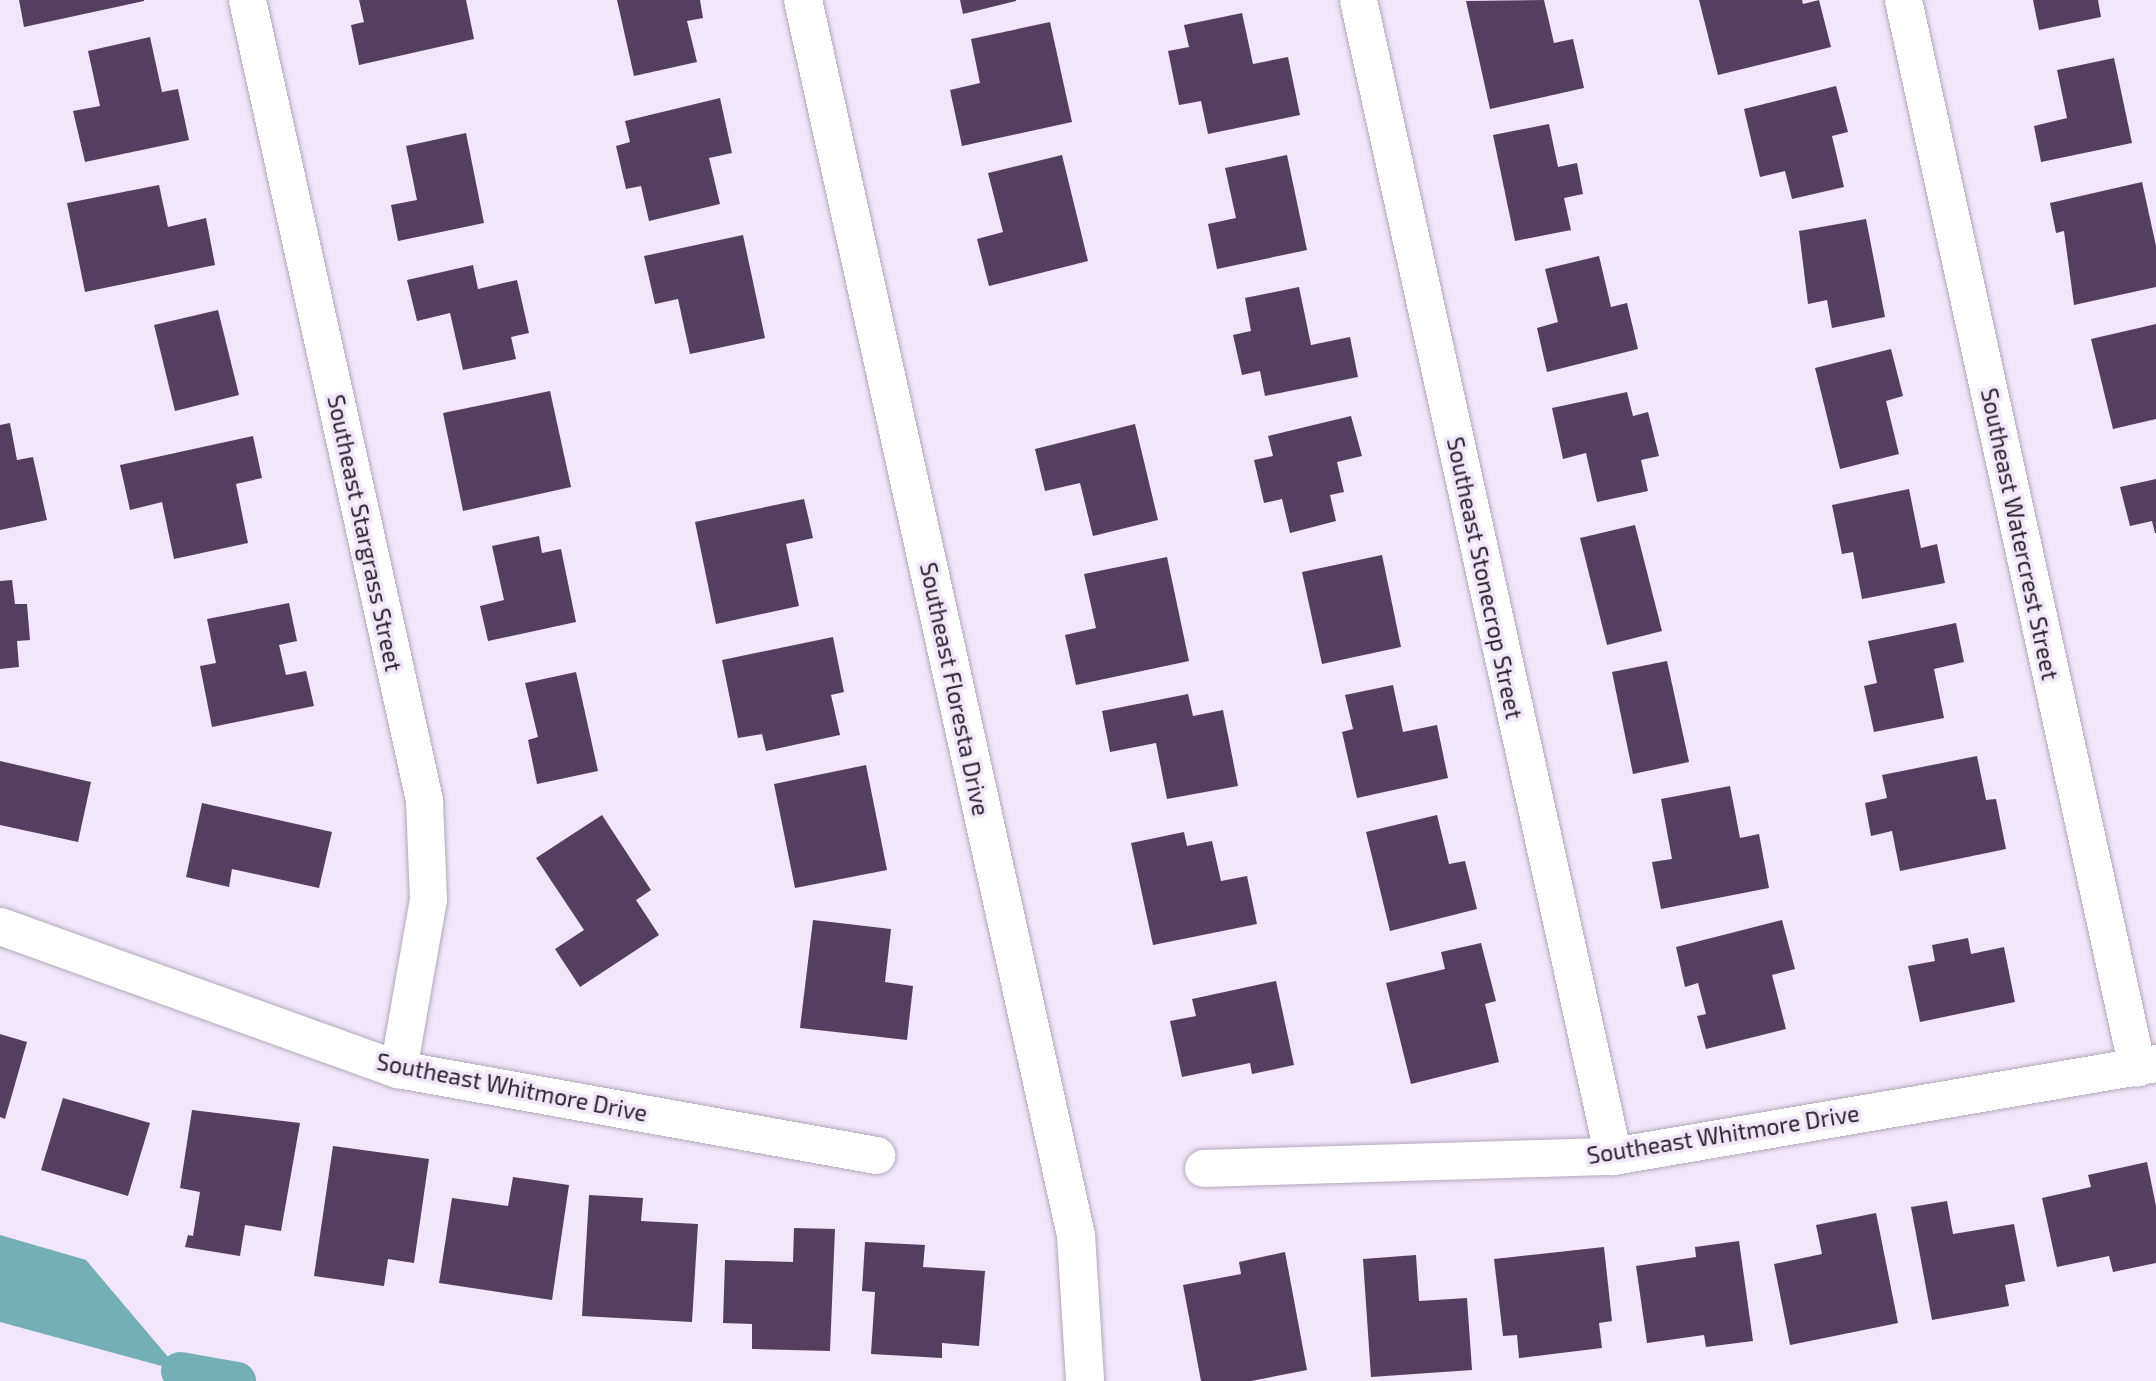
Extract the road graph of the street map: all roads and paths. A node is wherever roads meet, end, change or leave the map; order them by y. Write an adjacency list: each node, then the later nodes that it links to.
1 (247, 0): 7 (street, Southeast Stargrass Street)
2 (803, 0): 11 (street, Southeast Floresta Drive)
3 (1358, 0): 9 (street, Southeast Stonecrop Street)
4 (1903, 0): 6 (street, Southeast Watercrest Street)
5 (0, 926): 7 (street, Southeast Whitmore Drive)
6 (2146, 1065): 9 (street, Southeast Whitmore Drive)
7 (398, 1069): 8 (street, Southeast Whitmore Drive)
8 (876, 1155)
9 (1613, 1156): 10 (street, Southeast Whitmore Drive)
10 (1203, 1168)
11 (1085, 1381)

